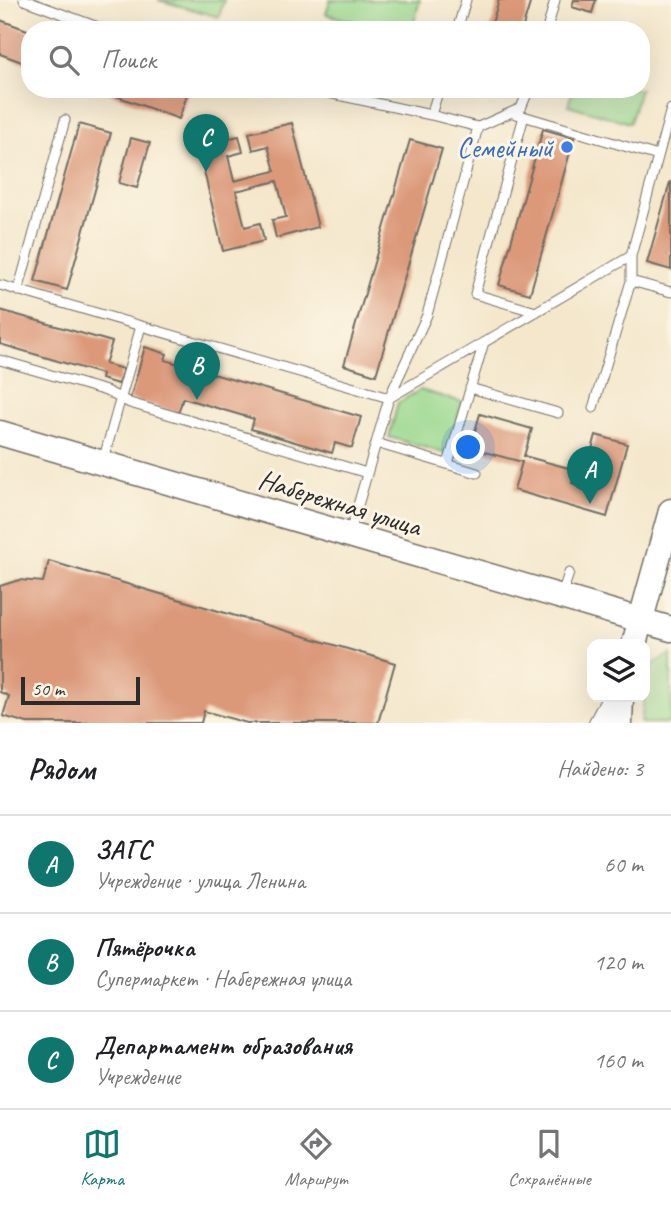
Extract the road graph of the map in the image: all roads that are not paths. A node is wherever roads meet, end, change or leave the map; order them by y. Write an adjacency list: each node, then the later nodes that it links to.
1 (24, 0): 4 (lane)
2 (466, 0): 5 (lane)
3 (555, 0): 6 (lane)
4 (81, 21)
5 (460, 21)
6 (549, 21)
7 (352, 98): 12 (lane)
8 (436, 98): 12 (lane)
9 (527, 98): 11 (lane)
10 (671, 109): 16 (lane)
11 (513, 113): 13 (lane); 15 (lane)
12 (431, 115): 15 (lane)
13 (524, 116): 16 (lane); 22 (lane)
14 (65, 120): 20 (lane)
15 (478, 127): 27 (lane)
16 (658, 156): 17 (lane)
17 (631, 256): 18 (lane); 22 (lane)
18 (631, 281): 21 (lane); 29 (lane)
19 (0, 285): 20 (lane)
20 (18, 291): 23 (lane)
21 (671, 292)
22 (536, 312): 24 (lane)
23 (141, 326): 27 (lane); 28 (lane)
24 (484, 342): 26 (lane); 27 (lane)
25 (0, 360): 28 (lane)
26 (470, 387): 30 (lane); 34 (lane)
27 (389, 398): 32 (lane)
28 (121, 399): 33 (lane); 35 (lane)
29 (593, 408)
30 (558, 413)
31 (0, 433): 33 (main road, Набережная улица)
32 (376, 443): 34 (lane); 35 (lane)
33 (103, 463): 38 (main road, Набережная улица)
34 (448, 464): 36 (lane)
35 (367, 473): 38 (lane)
36 (477, 473)
37 (671, 511): 42 (main road)
38 (349, 536): 40 (main road, Набережная улица)
39 (569, 573): 40 (lane)
40 (561, 598): 42 (main road, Набережная улица)
41 (671, 629): 42 (main road, Набережная улица)
42 (637, 633)
43 (609, 702): 45 (street)
44 (621, 702): 46 (main road)
45 (598, 723)
46 (620, 723)

